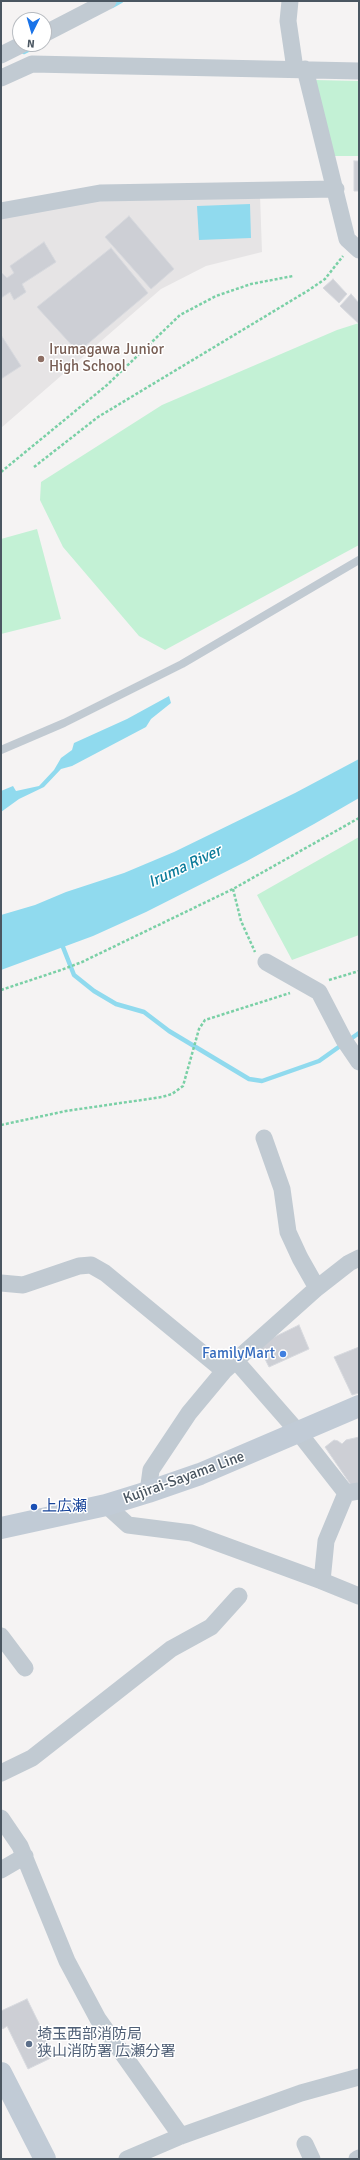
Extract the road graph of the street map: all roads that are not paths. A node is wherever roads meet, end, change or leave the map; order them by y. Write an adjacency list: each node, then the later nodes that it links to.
1 (108, 1): 3 (street)
2 (290, 1): 6 (street)
3 (52, 30)
4 (12, 50): 5 (street)
5 (1, 55)
6 (300, 69): 7 (street); 8 (street); 9 (street)
7 (359, 71)
8 (1, 78)
9 (336, 189): 10 (street); 11 (street)
10 (1, 211)
11 (355, 242)
12 (359, 560): 13 (lane)
13 (1, 750)
14 (266, 962): 15 (street)
15 (359, 1062)
16 (264, 1138): 19 (street)
17 (359, 1258): 19 (street)
18 (1, 1283): 20 (street)
19 (317, 1288): 20 (street)
20 (230, 1366): 22 (street); 23 (street)
21 (359, 1406): 22 (main road, Kujirai-Sayama Line)
22 (300, 1433): 23 (main road, Kujirai-Sayama Line); 24 (street)
23 (148, 1492): 25 (main road, Kujirai-Sayama Line)
24 (352, 1492): 27 (street)
25 (106, 1506): 26 (main road, Kujirai-Sayama Line); 27 (street)
26 (1, 1528)
27 (322, 1581): 29 (street)
28 (239, 1596): 32 (street)
29 (359, 1596)
30 (1, 1636): 31 (street)
31 (25, 1668)
32 (1, 1774)
33 (1, 1818): 34 (street)
34 (24, 1856): 35 (street); 38 (street)
35 (1, 1870)
36 (1, 2073): 40 (main road)
37 (359, 2077): 38 (street)
38 (181, 2136): 39 (street)
39 (144, 2156): 41 (street)
40 (45, 2159)
41 (127, 2159)

